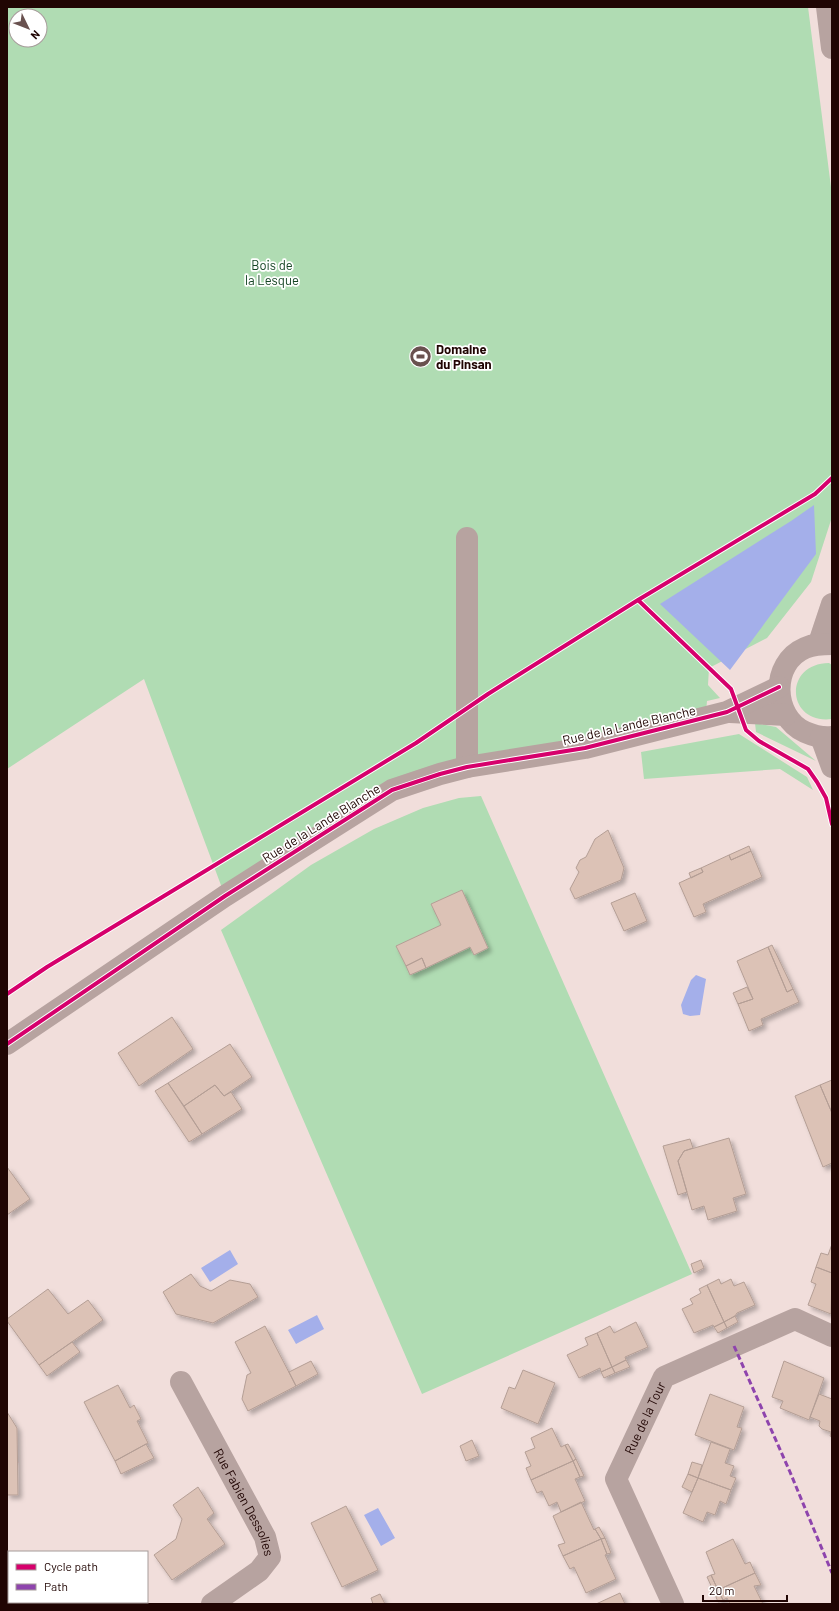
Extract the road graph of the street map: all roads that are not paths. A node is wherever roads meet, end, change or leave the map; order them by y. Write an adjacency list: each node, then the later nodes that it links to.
1 (827, 7): 2 (street)
2 (832, 48)
3 (467, 538): 10 (street)
4 (832, 604): 5 (street)
5 (826, 644): 6 (street)
6 (779, 688): 7 (street, Rue de la Lande Blanche); 8 (street)
7 (727, 712): 8 (street, Rue de la Lande Blanche); 10 (street, Rue de la Lande Blanche)
8 (786, 715): 9 (street)
9 (826, 737): 11 (street)
10 (467, 767): 12 (street, Rue de la Lande Blanche)
11 (832, 767)
12 (7, 1044)
13 (832, 1336): 16 (street, Rue de la Tour)
14 (181, 1382): 15 (street, Rue Fabien Dessolies)
15 (212, 1604)
16 (673, 1604)

